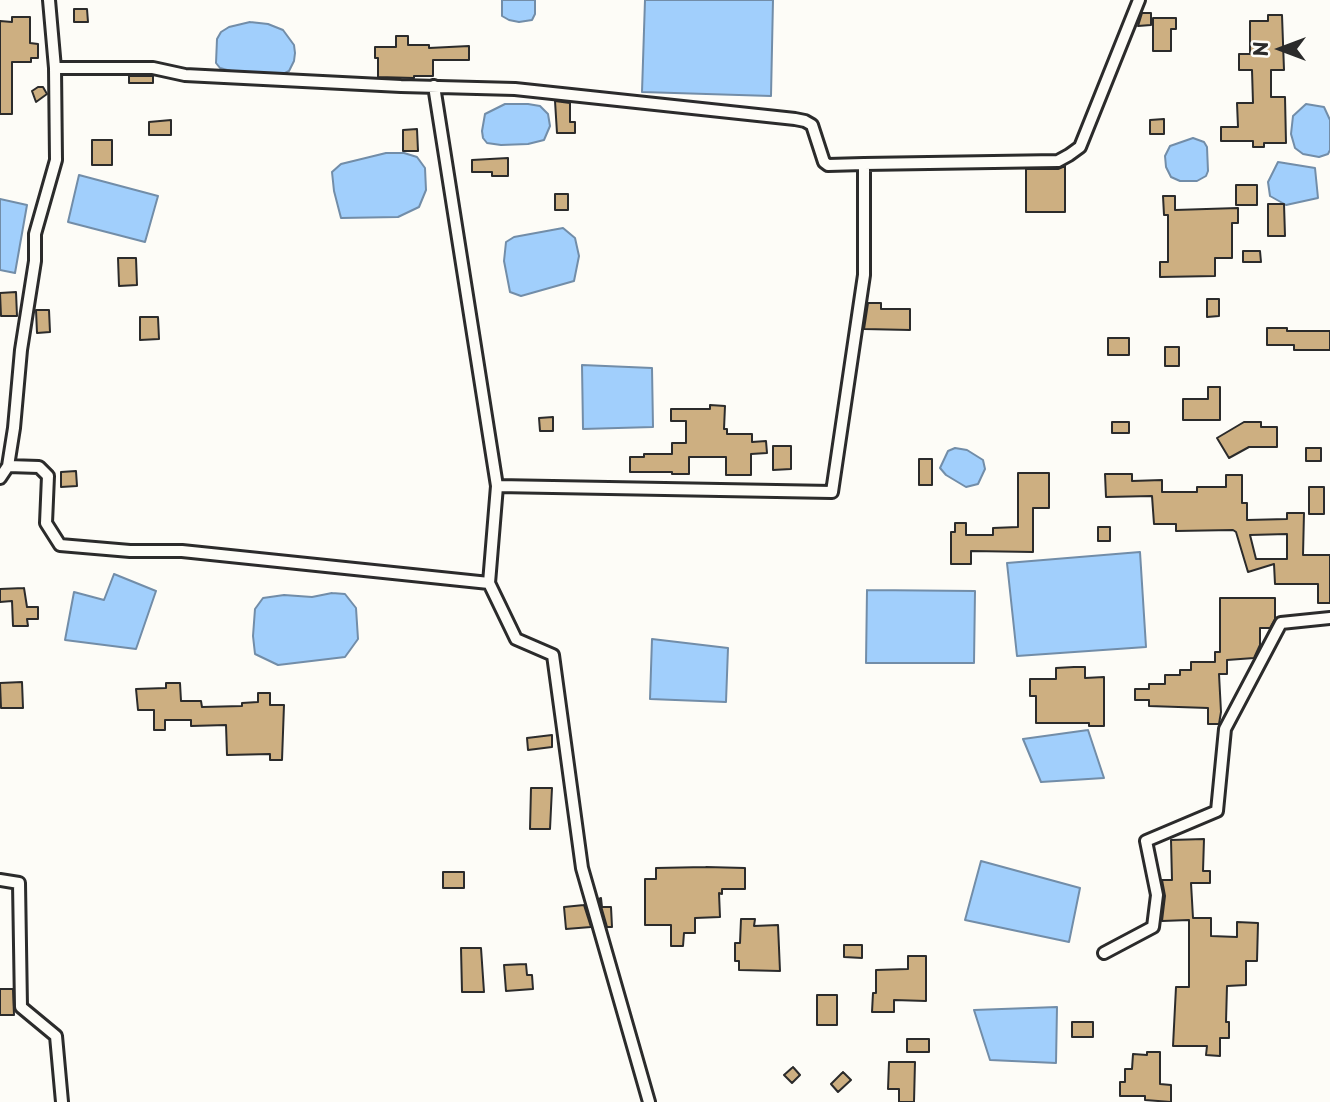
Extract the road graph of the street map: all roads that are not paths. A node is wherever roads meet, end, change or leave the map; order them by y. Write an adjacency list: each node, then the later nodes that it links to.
1 (49, 0): 3 (street)
2 (1139, 0): 5 (street)
3 (55, 68): 4 (street); 6 (street)
4 (434, 86): 5 (street); 8 (street)
5 (864, 164): 8 (street)
6 (8, 466): 7 (street); 9 (street)
7 (0, 478)
8 (497, 486): 9 (street)
9 (489, 583): 14 (street)
10 (1330, 618): 12 (street)
11 (0, 880): 13 (street)
12 (1104, 953)
13 (62, 1102)
14 (649, 1102)

